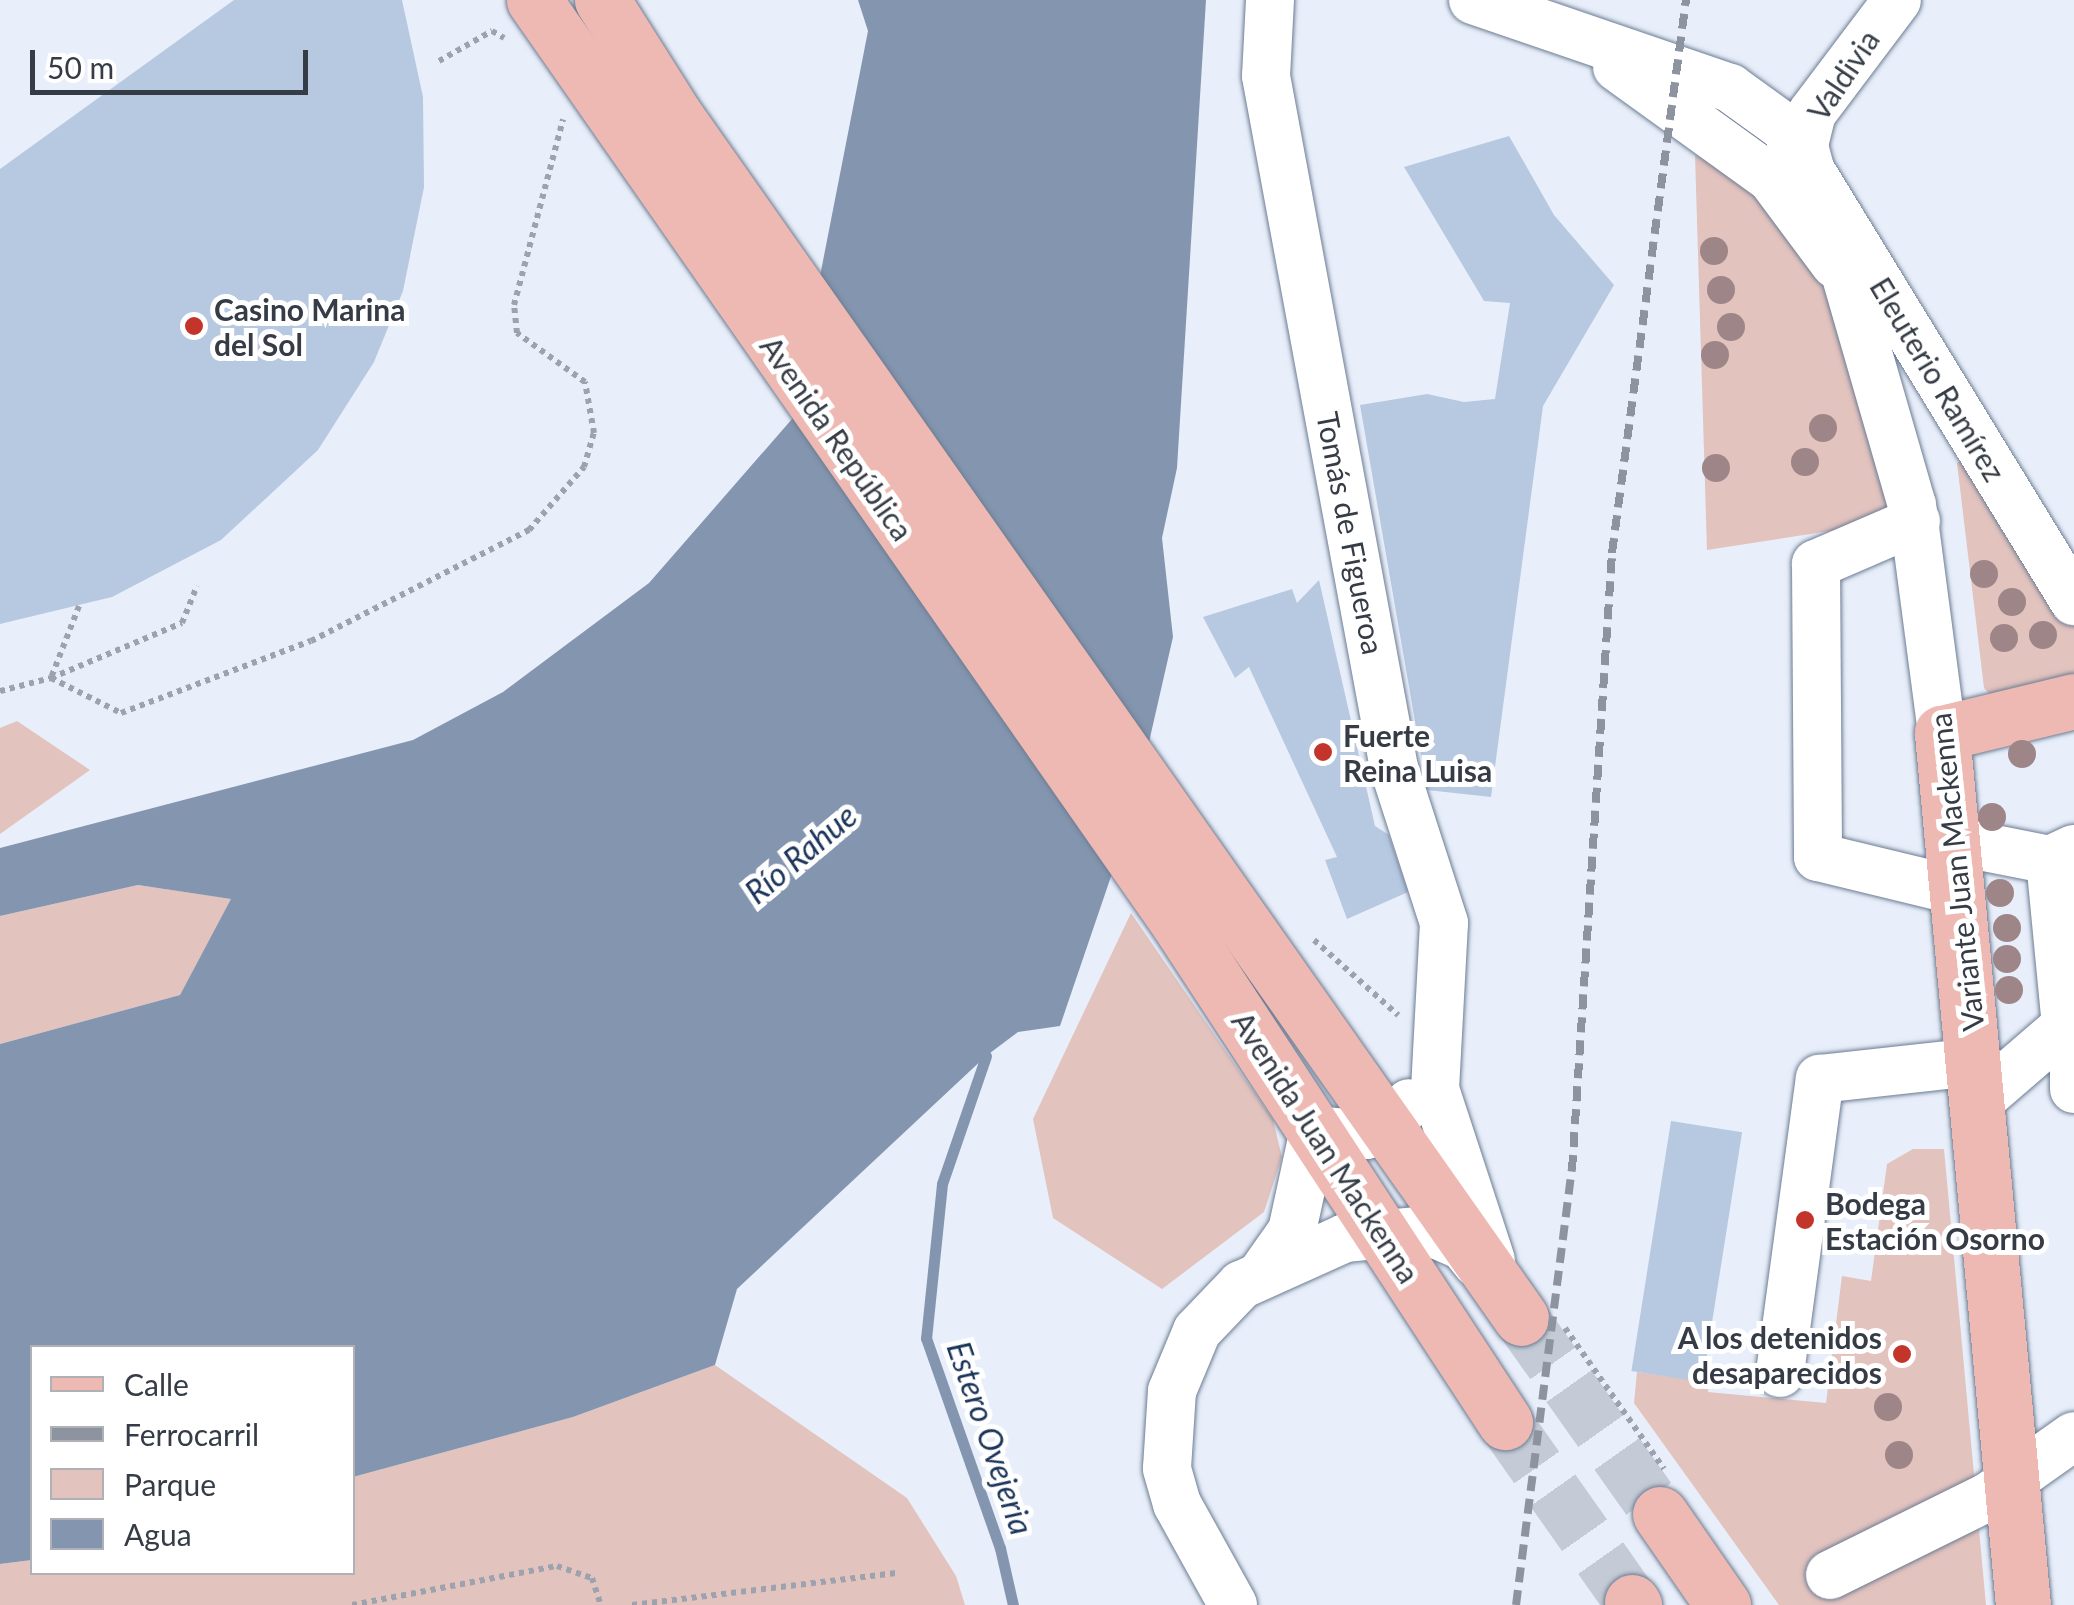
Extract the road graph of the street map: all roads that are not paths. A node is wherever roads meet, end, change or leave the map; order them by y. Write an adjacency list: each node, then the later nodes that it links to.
1 (602, 0): 18 (main road, Avenida República)
2 (1270, 0): 24 (street, Tomás de Figueroa)
3 (1897, 0): 6 (street, Valdivia)
4 (1489, 3): 7 (street, Eleuterio Ramírez)
5 (527, 24): 21 (main road, Avenida República)
6 (1865, 39): 8 (street); 9 (street, Valdivia)
7 (1580, 41): 8 (street, Eleuterio Ramírez); 10 (street, Eleuterio Ramírez)
8 (1730, 88): 11 (street, Eleuterio Ramírez)
9 (1820, 98): 11 (street, Valdivia); 13 (street)
10 (1695, 122): 11 (street, Eleuterio Ramírez); 12 (street)
11 (1806, 155): 12 (street, Variante Juan Mackenna); 13 (street, Eleuterio Ramírez)
12 (1866, 331): 14 (street, Variante Juan Mackenna)
13 (2001, 485): 15 (street, Eleuterio Ramírez)
14 (1916, 521): 17 (street, Variante Juan Mackenna); 20 (street)
15 (2074, 600)
16 (2074, 701): 17 (main road)
17 (1942, 733): 20 (main road, Variante Juan Mackenna)
18 (1162, 808): 27 (main road, Avenida Juan Mackenna)
19 (2062, 854): 20 (street); 22 (street)
20 (1956, 866): 25 (main road, Variante Juan Mackenna)
21 (1144, 874): 28 (main road, Avenida Juan Mackenna)
22 (2065, 923): 23 (street)
23 (2071, 1033): 25 (street); 26 (street)
24 (1434, 1061): 27 (street); 32 (street, Tomás de Figueroa)
25 (1977, 1081): 33 (street); 36 (main road, Variante Juan Mackenna)
26 (2074, 1089)
27 (1386, 1128): 28 (street); 32 (main road, Avenida Juan Mackenna)
28 (1314, 1130): 29 (main road, Avenida Juan Mackenna); 30 (street)
29 (1380, 1231): 30 (street); 31 (main road, Avenida Juan Mackenna); 32 (street)
30 (1263, 1272): 31 (street); 39 (street)
31 (1424, 1298): 34 (main road, Avenida Juan Mackenna)
32 (1513, 1307)
33 (1780, 1373)
34 (1505, 1422)
35 (2074, 1436): 36 (street)
36 (2013, 1476): 38 (street); 41 (main road, Variante Juan Mackenna)
37 (1660, 1514): 40 (main road)
38 (1830, 1575)
39 (1233, 1605)
40 (1723, 1605)
41 (2023, 1605)

